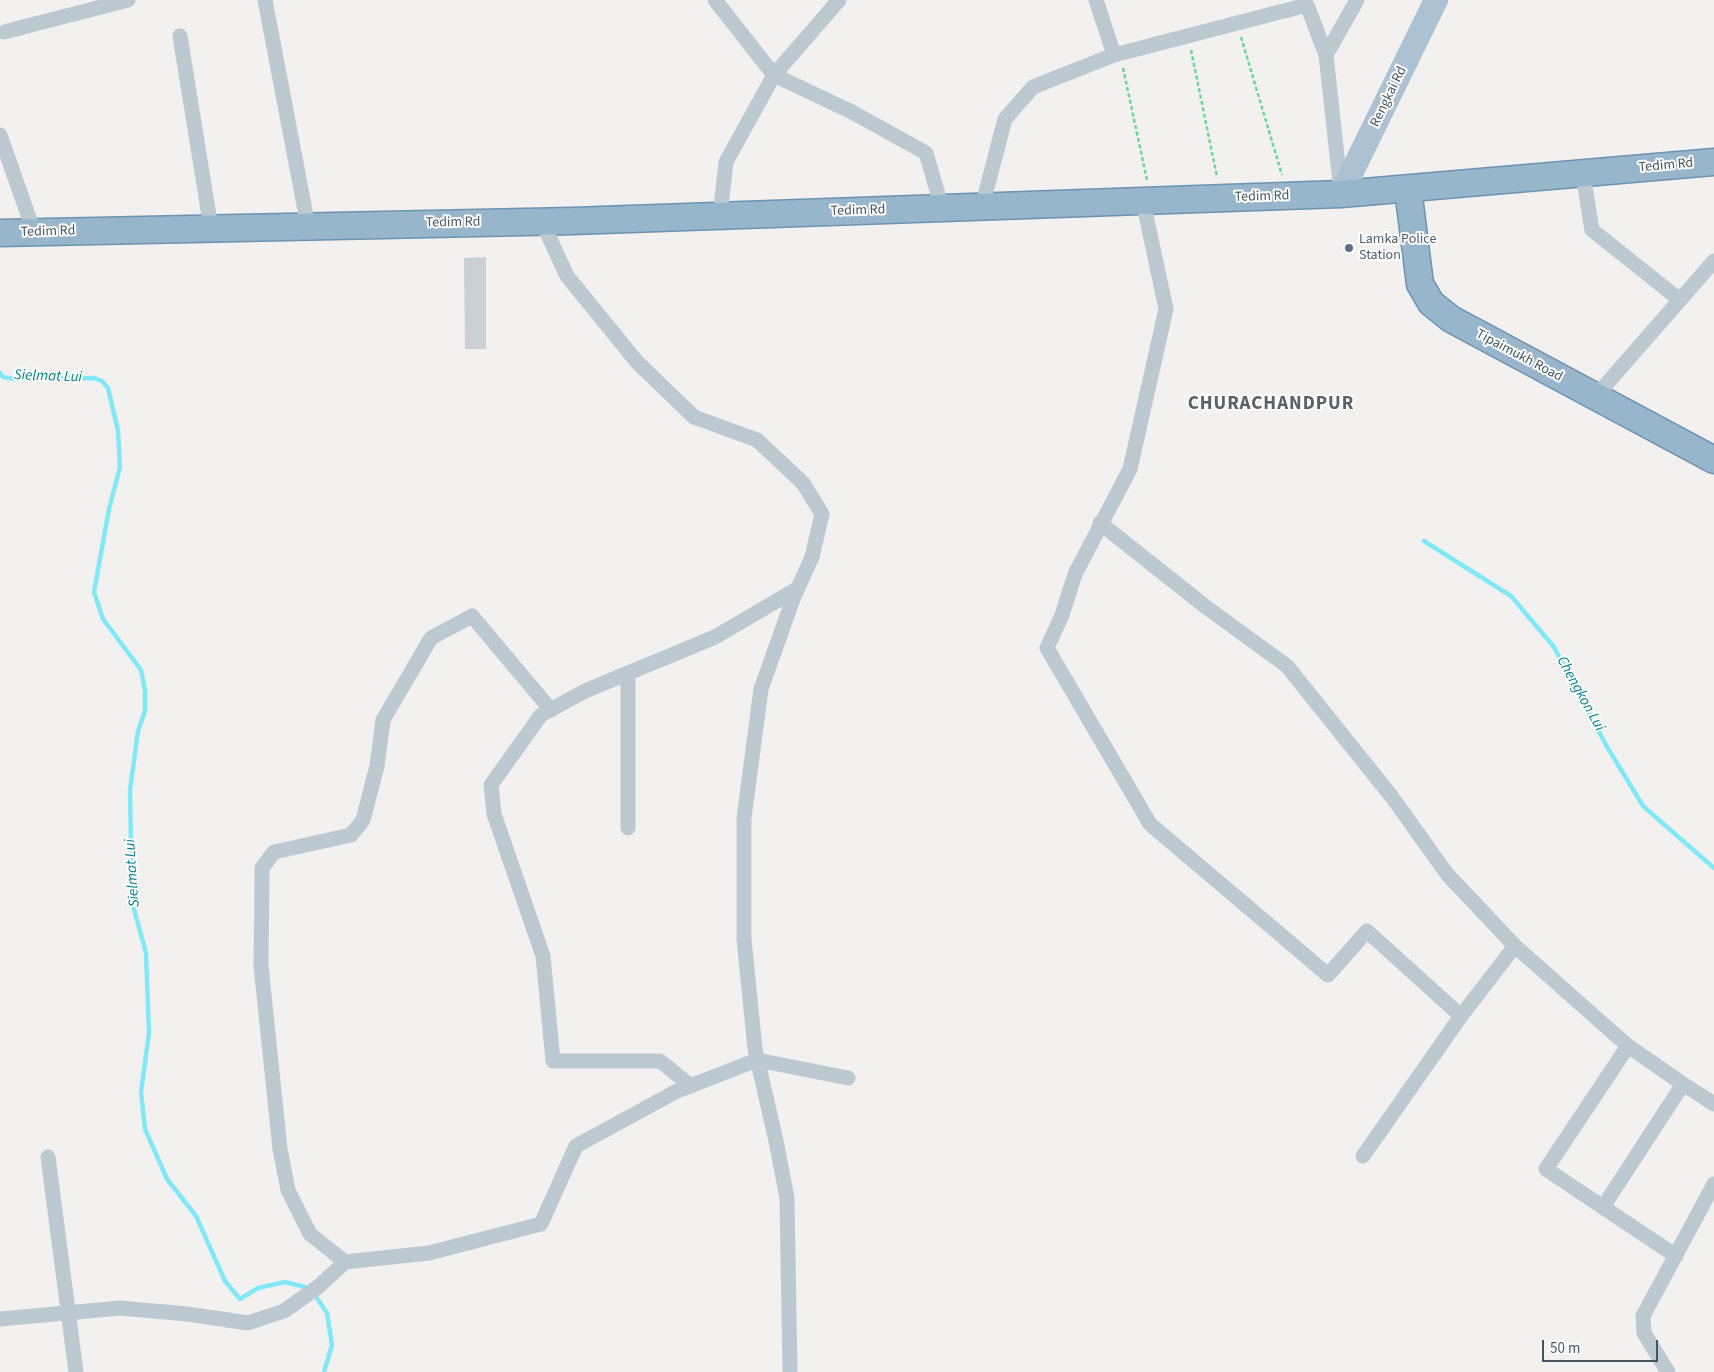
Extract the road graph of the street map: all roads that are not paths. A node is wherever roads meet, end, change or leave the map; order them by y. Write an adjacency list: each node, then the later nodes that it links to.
1 (128, 0): 8 (street)
2 (265, 0): 23 (street)
3 (715, 0): 12 (street)
4 (840, 0): 12 (street)
5 (1096, 0): 10 (street)
6 (1358, 0): 11 (street)
7 (1436, 0): 17 (main road, Rengkai Rd)
8 (4, 32)
9 (180, 36): 24 (street)
10 (1117, 54): 11 (street); 19 (street)
11 (1326, 55): 17 (street)
12 (774, 75): 20 (street); 21 (street)
13 (0, 134): 25 (street)
14 (1714, 162): 15 (highway, Tedim Rd)
15 (1583, 174): 16 (highway, Tedim Rd); 28 (street)
16 (1408, 189): 17 (highway, Tedim Rd); 29 (highway, Tipaimukh Road)
17 (1341, 194): 18 (highway, Tedim Rd)
18 (1147, 201): 19 (highway, Tedim Rd); 31 (street)
19 (982, 207): 20 (highway, Tedim Rd)
20 (942, 208): 21 (highway, Tedim Rd)
21 (720, 216): 22 (highway, Tedim Rd)
22 (542, 222): 23 (highway, Tedim Rd); 32 (street)
23 (308, 226): 24 (highway, Tedim Rd)
24 (211, 228): 25 (highway, Tedim Rd)
25 (34, 232): 26 (highway, Tedim Rd)
26 (0, 233)
27 (1714, 262): 28 (street)
28 (1680, 300): 29 (street)
29 (1595, 396): 30 (highway, Tipaimukh Road)
30 (1714, 460)
31 (1100, 523): 36 (street); 37 (street)
32 (797, 589): 33 (street); 39 (street)
33 (628, 674): 34 (street); 35 (street)
34 (551, 710): 42 (street); 49 (street)
35 (628, 828)
36 (1515, 946): 37 (street); 38 (street)
37 (1461, 1016): 44 (street)
38 (1628, 1046): 41 (street); 47 (street)
39 (758, 1060): 40 (street); 42 (street); 53 (street)
40 (848, 1078)
41 (1683, 1084): 43 (street); 47 (street)
42 (691, 1086): 49 (street)
43 (1714, 1104)
44 (1362, 1156)
45 (48, 1157): 50 (street)
46 (1714, 1184): 48 (street)
47 (1603, 1207): 48 (street)
48 (1676, 1256): 54 (street)
49 (345, 1262): 50 (street)
50 (68, 1313): 51 (street); 52 (street)
51 (0, 1319)
52 (76, 1372)
53 (790, 1372)
54 (1668, 1372)

